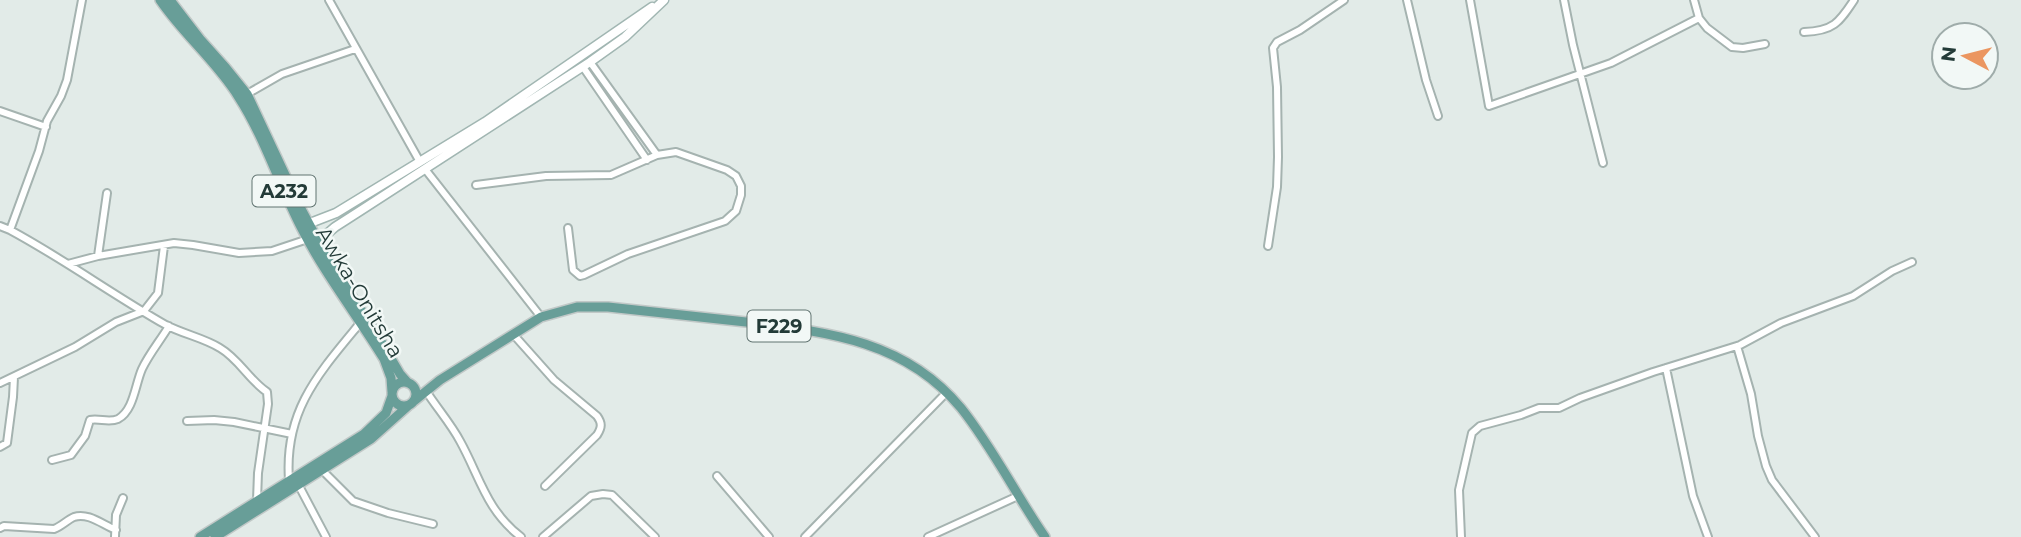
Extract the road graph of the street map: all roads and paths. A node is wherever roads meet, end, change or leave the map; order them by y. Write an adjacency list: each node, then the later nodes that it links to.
1 (82, 0): 21 (street)
2 (160, 0): 28 (main road, Awka-Onitsha / A232)
3 (170, 0): 18 (main road, Awka-Onitsha / A232)
4 (329, 0): 15 (street)
5 (663, 0): 16 (main road); 25 (main road)
6 (1344, 0): 34 (street)
7 (1407, 0): 20 (street)
8 (1471, 0): 17 (street)
9 (1564, 0): 17 (street)
10 (1694, 0): 12 (street)
11 (1854, 0): 13 (street)
12 (1699, 18): 14 (street); 17 (street)
13 (1804, 32)
14 (1765, 44)
15 (355, 49): 18 (street); 25 (street)
16 (586, 64): 22 (street); 23 (street); 25 (main road)
17 (1580, 74): 24 (street)
18 (247, 94): 28 (main road, Awka-Onitsha / A232)
19 (0, 111): 21 (street)
20 (1438, 116)
21 (46, 127): 31 (street)
22 (657, 155): 23 (street); 30 (street)
23 (648, 160): 26 (street)
24 (1603, 163)
25 (423, 166): 28 (main road); 32 (main road); 39 (street)
26 (476, 185)
27 (107, 193): 35 (street)
28 (305, 225): 32 (main road, Awka-Onitsha / A232)
29 (0, 226): 31 (street)
30 (568, 228)
31 (10, 230): 37 (street)
32 (312, 242): 33 (street); 40 (main road, Awka-Onitsha / A232); 48 (main road, Awka-Onitsha / A232)
33 (164, 246): 35 (street); 38 (street)
34 (1268, 246)
35 (97, 256): 37 (street)
36 (1912, 261): 43 (street)
37 (68, 264): 38 (street)
38 (144, 311): 41 (street); 45 (street)
39 (541, 317): 42 (main road, F229); 50 (main road, F229)
40 (361, 322): 51 (main road, Awka-Onitsha / A232); 55 (street)
41 (169, 326): 54 (street); 57 (street)
42 (513, 334): 46 (main road, F229); 61 (street)
43 (1737, 346): 44 (street); 80 (street)
44 (1667, 368): 78 (street); 79 (street)
45 (14, 377): 47 (street); 56 (street)
46 (440, 380): 48 (main road, F229); 49 (main road, F229)
47 (0, 383)
48 (409, 383): 51 (main road); 52 (main road)
49 (426, 391): 52 (main road, F229); 71 (street)
50 (946, 393): 62 (main road, F229); 75 (street)
51 (392, 394): 52 (main road); 60 (main road)
52 (411, 404): 58 (main road)
53 (187, 421): 54 (street)
54 (263, 429): 55 (street); 64 (street)
55 (292, 434): 60 (street)
56 (0, 447)
57 (52, 460)
58 (322, 470): 60 (main road); 65 (street)
59 (717, 475): 74 (street)
60 (294, 482): 64 (main road); 69 (main road); 70 (street)
61 (545, 486)
62 (1018, 496): 76 (street); 77 (main road, F229)
63 (123, 498): 67 (street)
64 (257, 500): 68 (main road)
65 (433, 524)
66 (0, 528): 67 (street)
67 (115, 534)
68 (200, 537)
69 (215, 537)
70 (327, 537)
71 (521, 537)
72 (543, 537): 73 (street)
73 (655, 537)
74 (769, 537)
75 (805, 537)
76 (928, 537)
77 (1045, 537)
78 (1461, 537)
79 (1707, 537)
80 (1815, 537)

